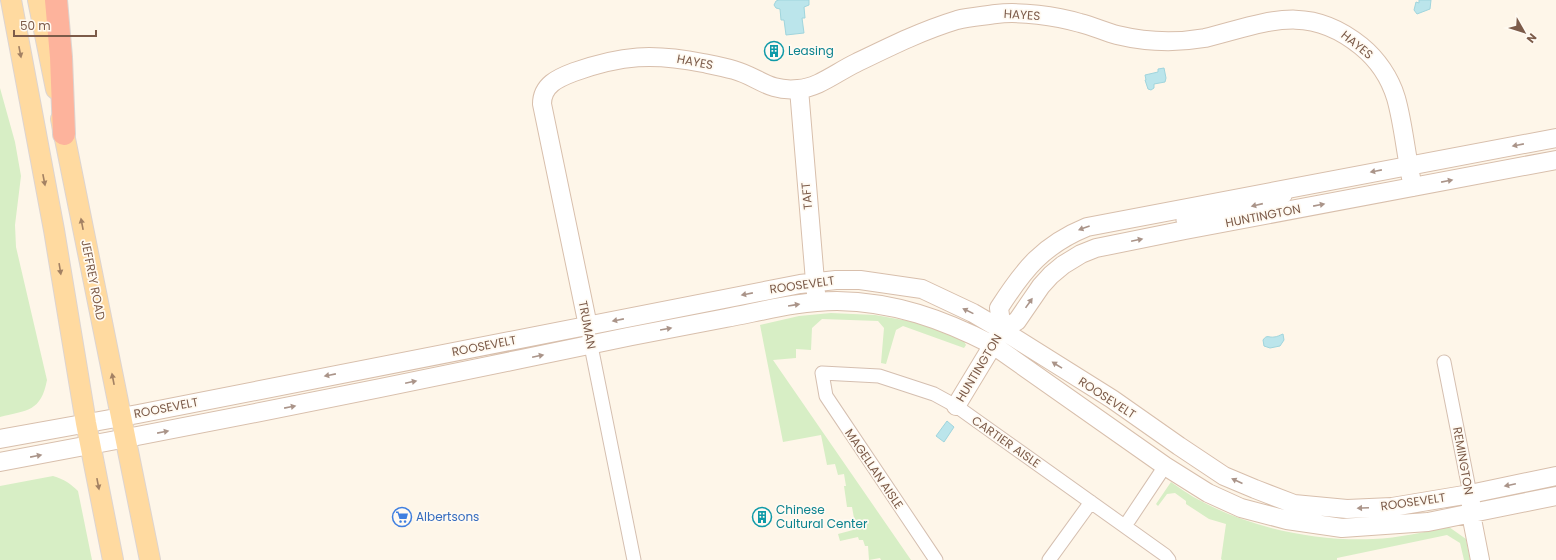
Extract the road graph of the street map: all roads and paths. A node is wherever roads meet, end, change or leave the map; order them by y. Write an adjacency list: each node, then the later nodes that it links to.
1 (11, 0): 23 (main road, one-way to 23)
2 (38, 0): 6 (main road, JEFFREY ROAD)
3 (56, 0): 6 (highway)
4 (799, 89): 5 (street, HAYES); 9 (street, HAYES); 12 (street, TAFT)
5 (544, 90): 14 (street, TRUMAN)
6 (64, 134): 22 (main road, JEFFREY ROAD, one-way to 6)
7 (1556, 138): 9 (street, HUNTINGTON, one-way to 9)
8 (1556, 160): 10 (street, HUNTINGTON, one-way to 8)
9 (1408, 165): 10 (street, HAYES); 11 (street, HUNTINGTON, one-way to 11)
10 (1413, 187): 11 (street, HUNTINGTON, one-way to 10)
11 (1183, 220): 15 (street, HUNTINGTON, one-way to 11); 15 (street, HUNTINGTON, one-way to 15)
12 (815, 282): 13 (street, TAFT); 14 (street, ROOSEVELT, one-way to 14); 15 (street, ROOSEVELT, one-way to 12)
13 (816, 302): 15 (street, ROOSEVELT); 16 (street, ROOSEVELT, one-way to 13)
14 (588, 326): 16 (street, TRUMAN); 18 (street, ROOSEVELT)
15 (997, 337): 21 (street, HUNTINGTON); 28 (street, ROOSEVELT); 30 (street, ROOSEVELT, one-way to 15)
16 (591, 344): 20 (street, ROOSEVELT, one-way to 16); 37 (street, TRUMAN)
17 (1444, 362): 30 (street, REMINGTON)
18 (369, 368): 20 (street); 22 (street, ROOSEVELT, one-way to 22)
19 (822, 373): 21 (street, CARTIER AISLE); 38 (street, MAGELLAN AISLE)
20 (373, 390): 25 (street, ROOSEVELT, one-way to 20)
21 (956, 406): 32 (street, CARTIER AISLE)
22 (120, 417): 23 (street, ROOSEVELT); 25 (main road, JEFFREY ROAD)
23 (86, 423): 24 (street, ROOSEVELT); 26 (main road)
24 (0, 439)
25 (124, 439): 26 (street, ROOSEVELT); 36 (main road, JEFFREY ROAD)
26 (90, 445): 27 (street, ROOSEVELT, one-way to 26); 35 (main road, one-way to 35)
27 (0, 462)
28 (1165, 466): 33 (street, ROOSEVELT); 34 (street)
29 (1556, 476): 30 (street, ROOSEVELT, one-way to 30)
30 (1470, 494): 33 (street, REMINGTON)
31 (1556, 496): 33 (street, ROOSEVELT)
32 (1091, 502): 34 (street, CARTIER AISLE); 39 (street)
33 (1471, 514): 41 (street, REMINGTON)
34 (1126, 526): 40 (street, CARTIER AISLE)
35 (114, 560)
36 (150, 560)
37 (634, 560)
38 (936, 560)
39 (1049, 560)
40 (1169, 560)
41 (1480, 560)

